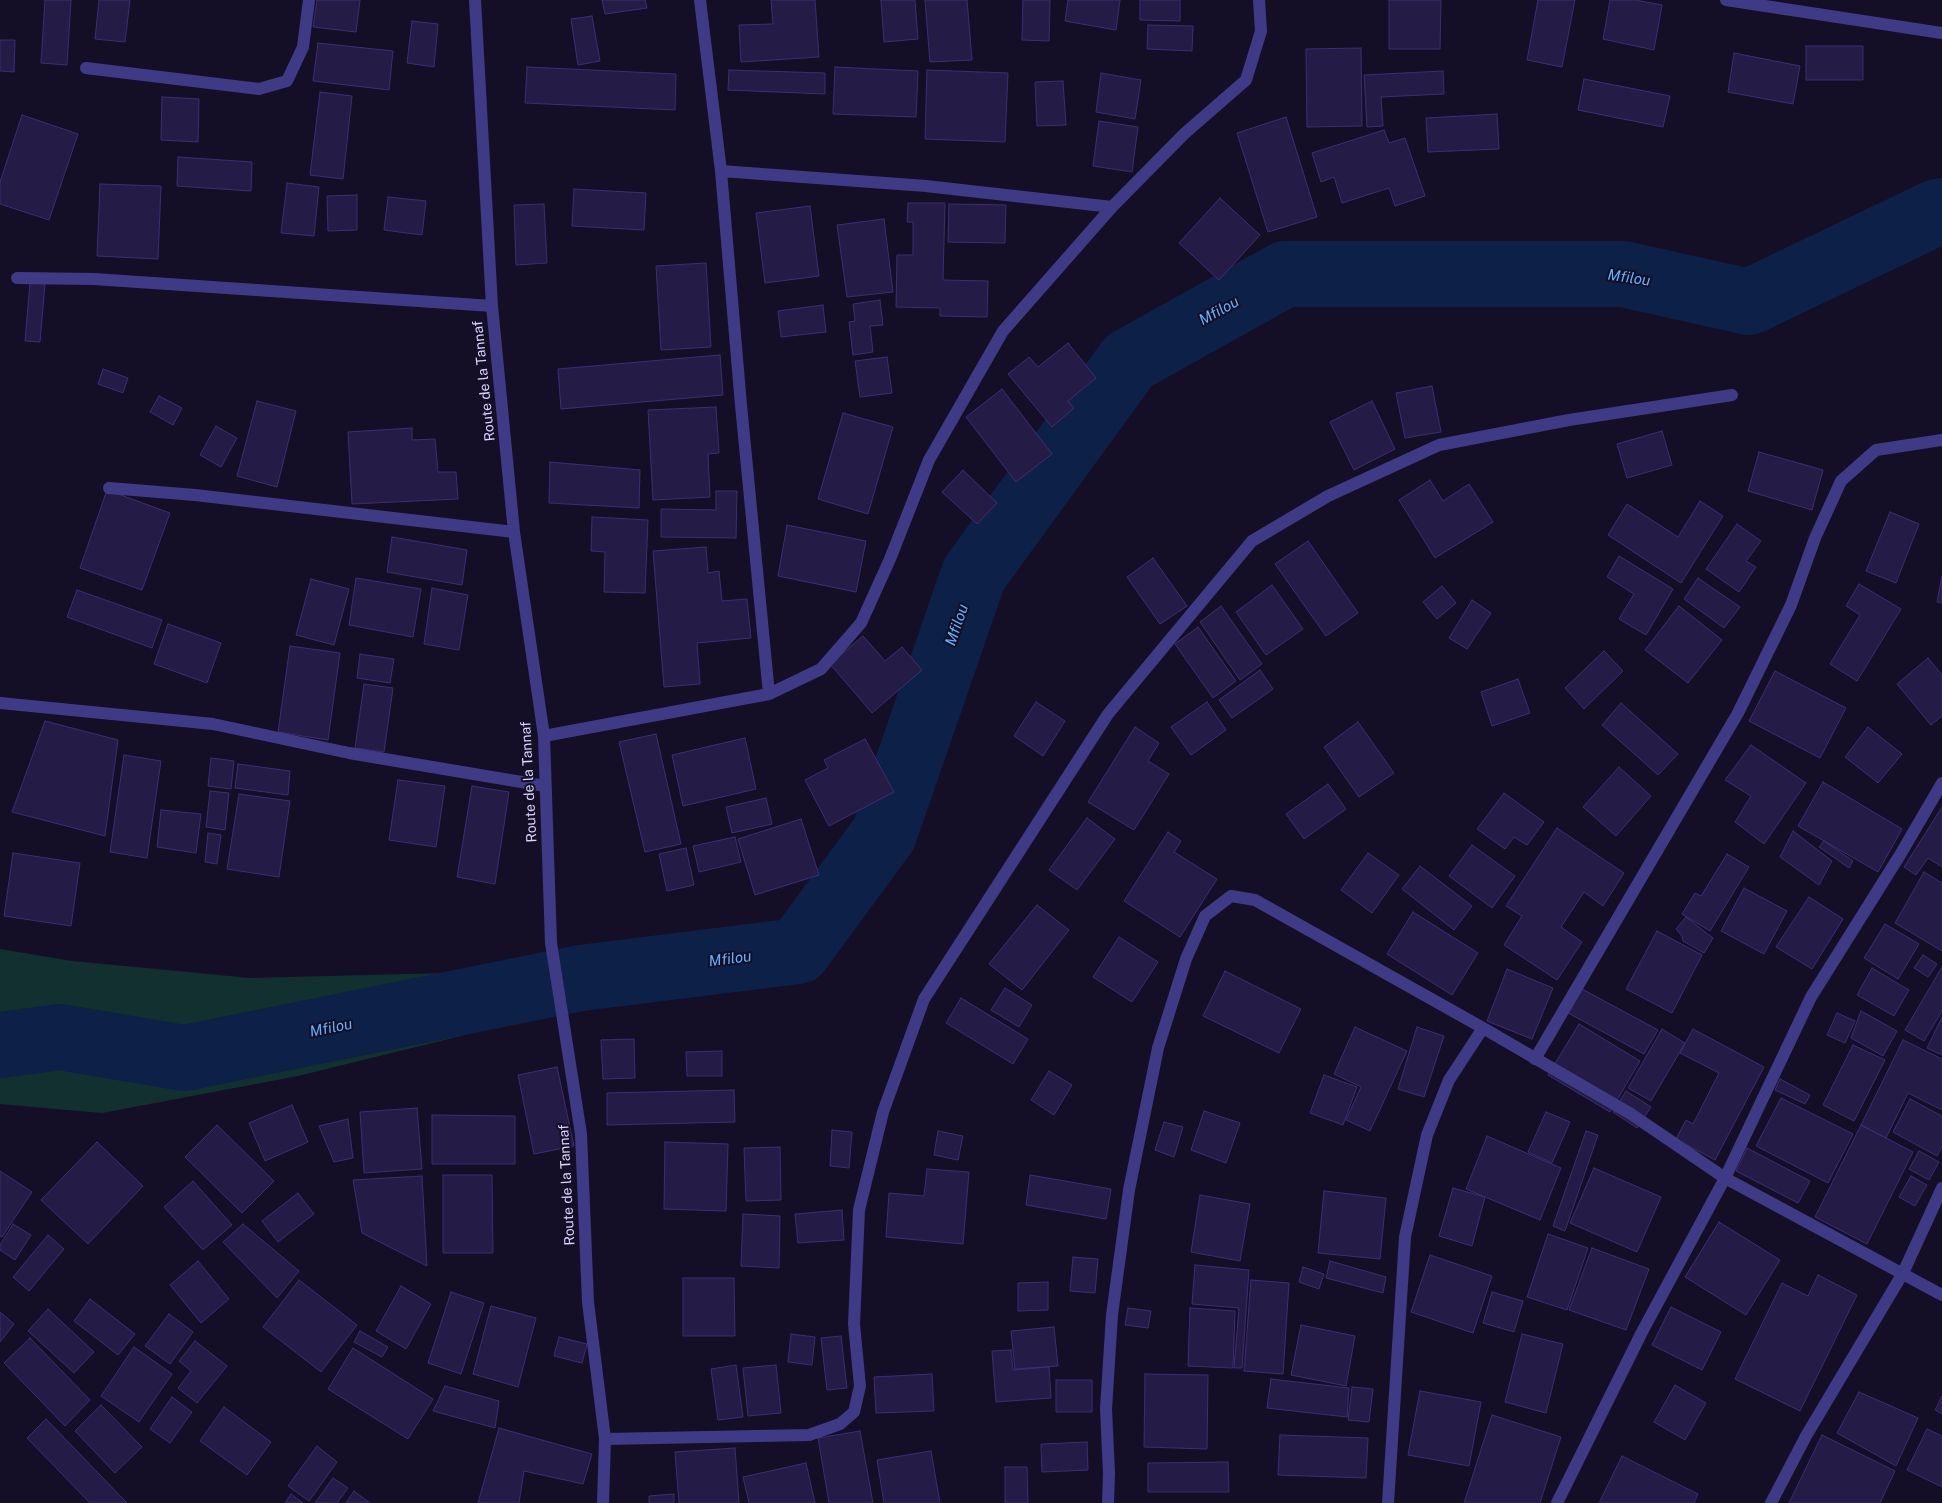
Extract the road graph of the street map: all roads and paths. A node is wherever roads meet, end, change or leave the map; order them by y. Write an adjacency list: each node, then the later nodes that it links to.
1 (309, 0): 8 (street)
2 (475, 0): 12 (street, Route de la Tannaf)
3 (700, 0): 9 (street)
4 (1258, 0): 10 (street)
5 (1726, 0): 6 (street)
6 (1770, 4): 7 (street)
7 (1942, 33)
8 (86, 68)
9 (721, 171): 10 (street); 17 (street)
10 (1112, 207): 17 (street)
11 (17, 278): 12 (street)
12 (492, 306): 16 (street, Route de la Tannaf)
13 (1732, 395): 28 (street)
14 (1942, 440): 23 (street)
15 (109, 488): 16 (street)
16 (514, 532): 19 (street, Route de la Tannaf)
17 (769, 694): 19 (street)
18 (0, 703): 21 (street)
19 (544, 736): 21 (street, Route de la Tannaf)
20 (1942, 783): 24 (street)
21 (545, 786): 28 (street, Route de la Tannaf)
22 (1483, 1028): 23 (street); 30 (street); 31 (street)
23 (1536, 1059): 24 (street)
24 (1725, 1178): 26 (street); 32 (street)
25 (1942, 1188): 26 (street)
26 (1903, 1273): 27 (street); 33 (street)
27 (1942, 1295)
28 (605, 1439): 29 (street, Route de la Tannaf)
29 (603, 1503)
30 (1108, 1503)
31 (1388, 1503)
32 (1557, 1503)
33 (1771, 1503)

